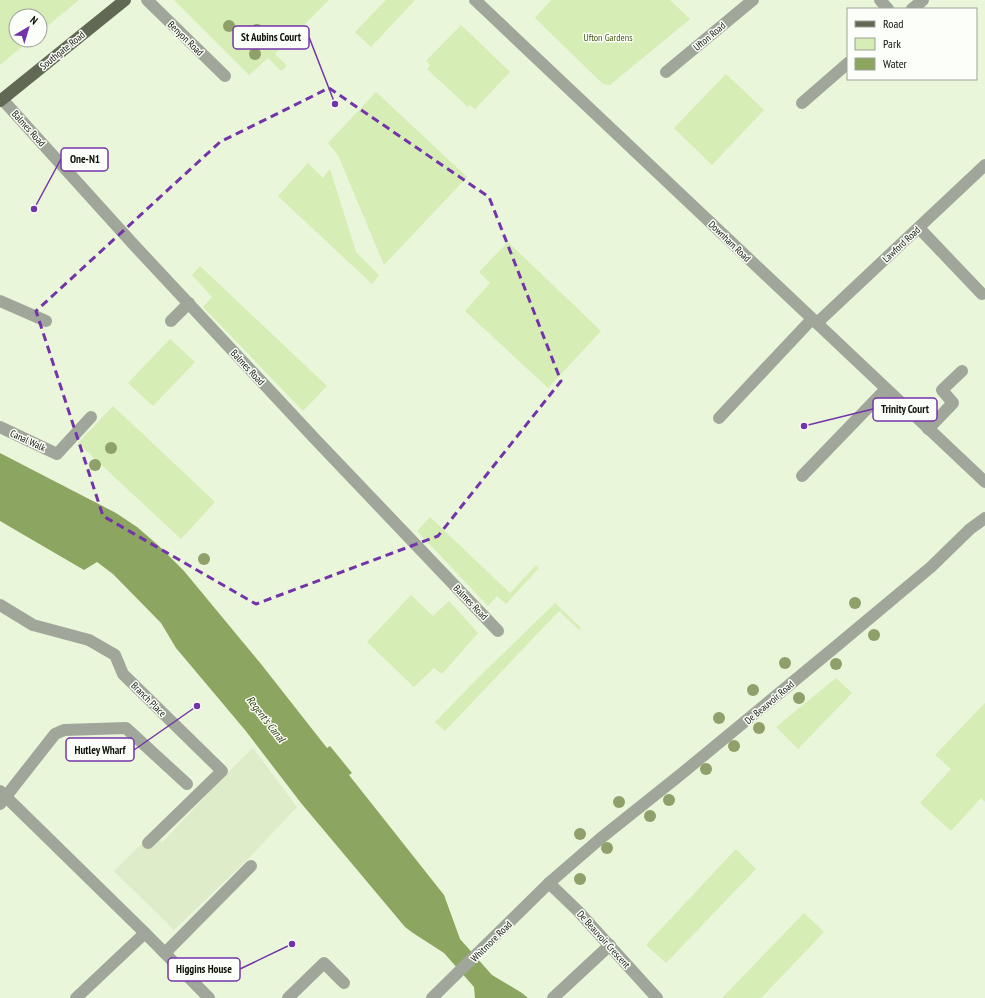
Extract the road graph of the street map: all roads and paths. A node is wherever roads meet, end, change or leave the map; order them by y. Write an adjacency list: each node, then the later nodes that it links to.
1 (125, 0): 12 (main road, Southgate Road)
2 (146, 0): 11 (street, Benyon Road)
3 (475, 0): 21 (street, Downham Road)
4 (753, 0): 10 (street, Ufton Road)
5 (880, 0): 7 (street)
6 (923, 0): 8 (street)
7 (887, 8)
8 (913, 8)
9 (847, 65): 13 (street)
10 (666, 72)
11 (225, 76)
12 (1, 100): 18 (street, Balmes Road)
13 (802, 103)
14 (985, 165): 15 (street, Lawford Road)
15 (919, 228): 16 (street); 21 (street, Lawford Road)
16 (982, 294)
17 (0, 301): 19 (street)
18 (189, 304): 20 (street); 32 (street, Balmes Road)
19 (46, 321)
20 (171, 321)
21 (815, 321): 23 (street, Downham Road); 25 (street, Lawford Road)
22 (962, 371): 27 (street)
23 (886, 389): 27 (street, Downham Road); 28 (street)
24 (91, 417): 26 (street, Canal Walk)
25 (719, 418)
26 (0, 427)
27 (928, 428): 29 (street, Downham Road)
28 (802, 476)
29 (985, 482)
30 (985, 518): 37 (street, De Beauvoir Road)
31 (0, 605): 35 (street, Branch Place)
32 (498, 631)
33 (187, 784): 34 (street)
34 (2, 797): 38 (street)
35 (148, 843)
36 (251, 866): 40 (street)
37 (549, 883): 39 (street, De Beauvoir Crescent); 45 (street, Whitmore Road)
38 (145, 933): 40 (street); 42 (street)
39 (610, 945): 46 (street); 47 (street, De Beauvoir Crescent)
40 (165, 953): 43 (street)
41 (344, 983): 44 (street)
42 (76, 998)
43 (209, 998)
44 (288, 998)
45 (432, 998)
46 (553, 998)
47 (657, 998)

